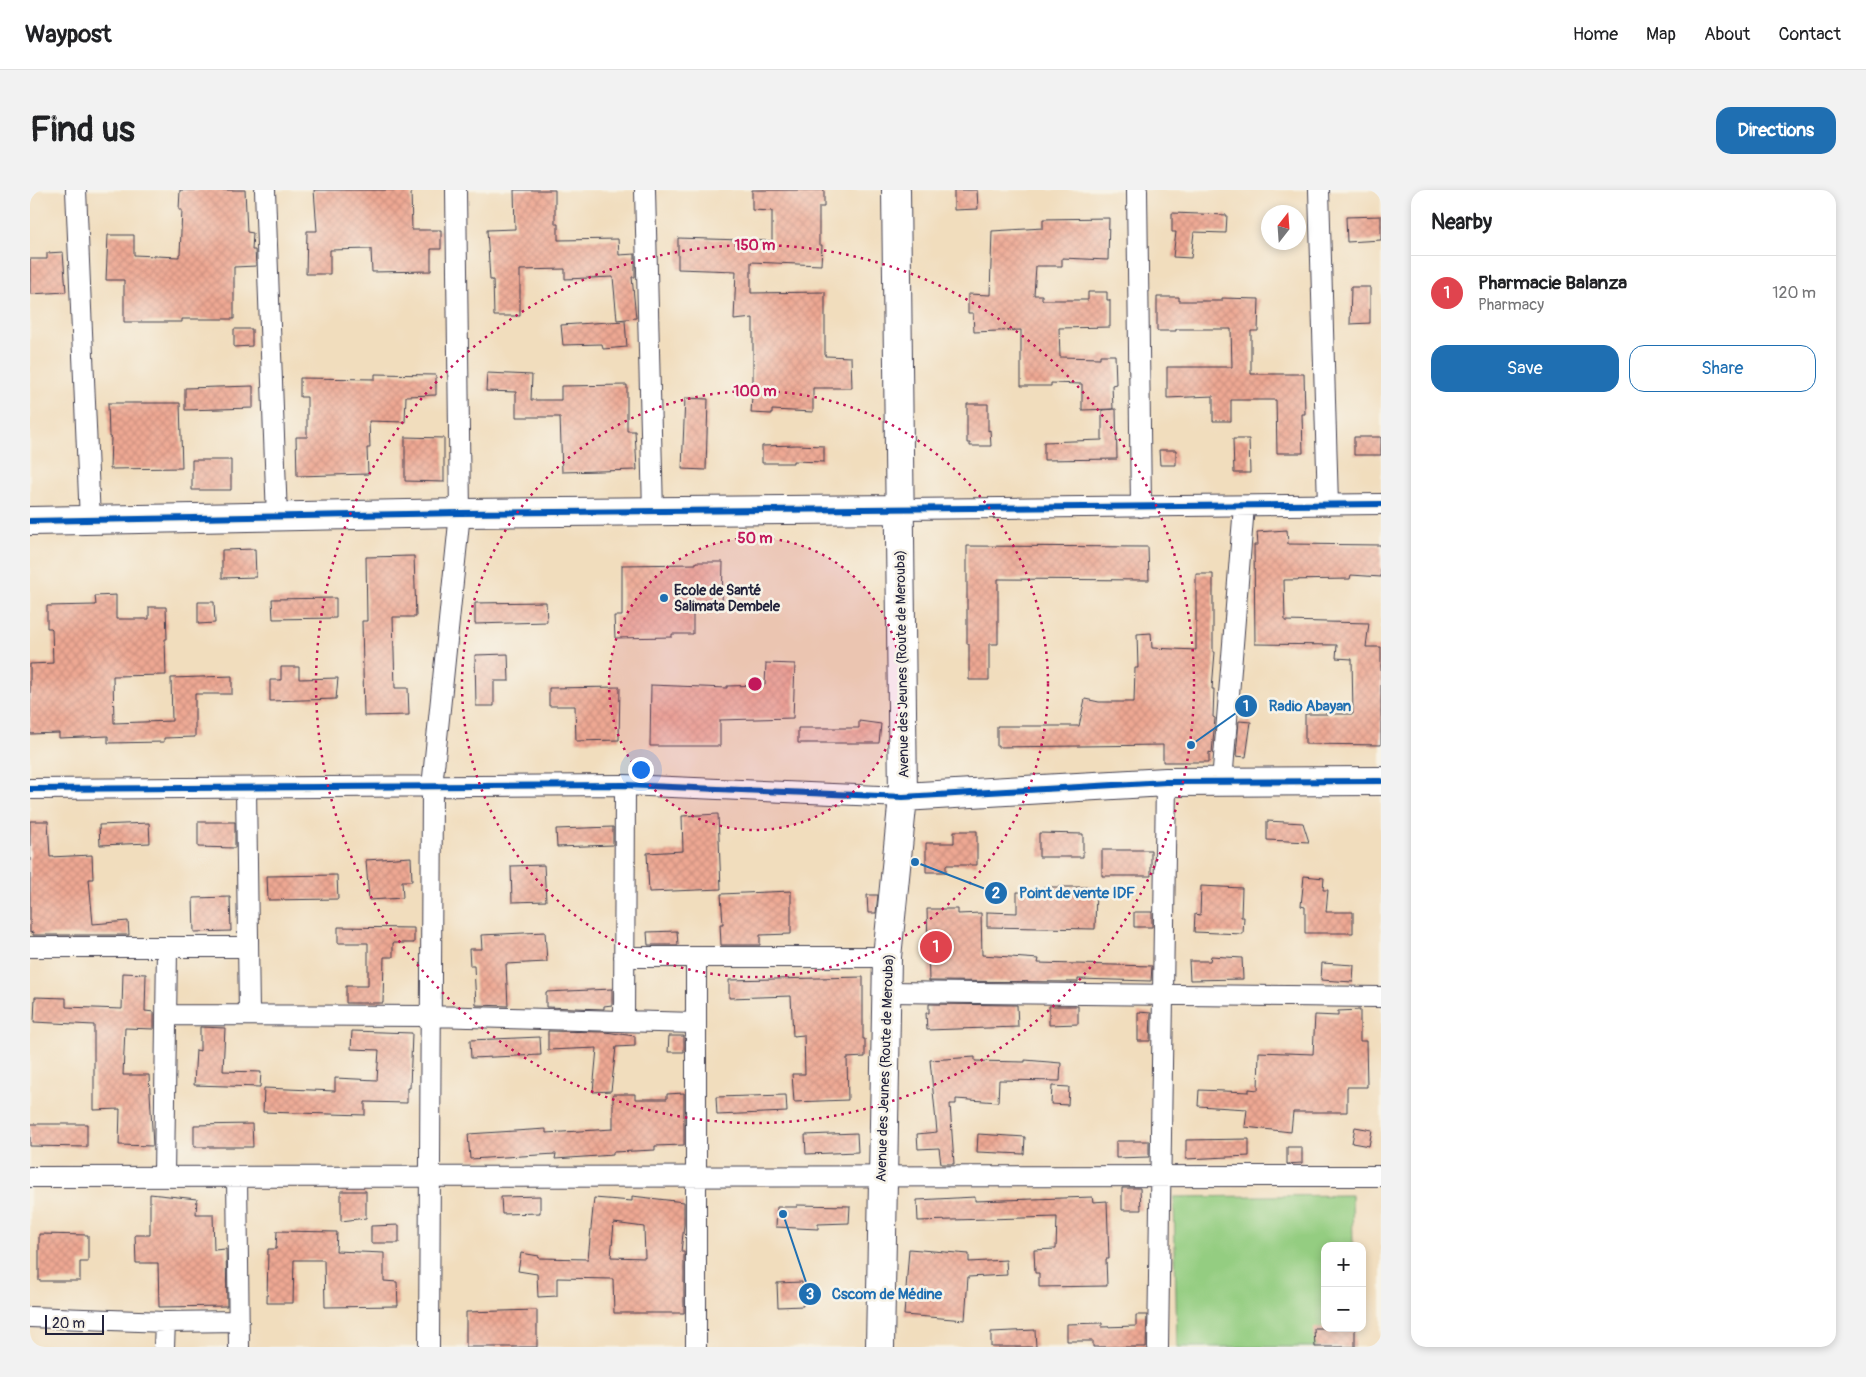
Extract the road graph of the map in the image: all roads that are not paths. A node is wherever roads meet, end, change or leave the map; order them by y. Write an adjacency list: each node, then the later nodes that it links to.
1 (76, 190): 16 (street)
2 (265, 190): 15 (street)
3 (456, 190): 14 (street)
4 (645, 190): 13 (street)
5 (896, 190): 12 (street, Avenue des Jeunes (Route de Merouba))
6 (1137, 190): 11 (street)
7 (1319, 190): 8 (street)
8 (1328, 504): 9 (street); 10 (street)
9 (1381, 504)
10 (1244, 506): 11 (street); 20 (street)
11 (1141, 507): 12 (street)
12 (901, 509): 13 (street); 25 (street, Avenue des Jeunes (Route de Merouba))
13 (653, 512): 14 (street)
14 (460, 513): 15 (street); 22 (street)
15 (277, 518): 16 (street)
16 (90, 520): 17 (street)
17 (30, 521)
18 (1381, 781): 20 (street)
19 (1166, 782): 20 (street); 25 (street); 33 (street)
20 (1222, 782)
21 (625, 785): 22 (street); 25 (street); 29 (street)
22 (432, 786): 23 (street); 37 (street)
23 (246, 788): 24 (street); 28 (street)
24 (30, 789)
25 (903, 797): 31 (street, Avenue des Jeunes (Route de Merouba))
26 (30, 947): 27 (street)
27 (167, 947): 28 (street); 36 (street)
28 (248, 947): 35 (street)
29 (624, 957): 30 (street); 38 (street)
30 (696, 957): 31 (street); 39 (street)
31 (887, 958): 32 (street, Avenue des Jeunes (Route de Merouba))
32 (886, 992): 33 (street); 42 (street, Avenue des Jeunes (Route de Merouba))
33 (1162, 995): 34 (street); 43 (street)
34 (1381, 997)
35 (249, 1015): 36 (street); 37 (street)
36 (166, 1016): 46 (street)
37 (431, 1016): 38 (street); 40 (street)
38 (624, 1020): 39 (street)
39 (696, 1023): 41 (street)
40 (430, 1176): 41 (street); 47 (street); 53 (street)
41 (697, 1176): 42 (street); 54 (street)
42 (882, 1176): 43 (street); 55 (street, Avenue des Jeunes (Route de Merouba))
43 (1160, 1176): 44 (street); 56 (street)
44 (1381, 1176)
45 (30, 1177): 46 (street)
46 (164, 1177): 47 (street)
47 (237, 1177): 49 (street)
48 (30, 1318): 50 (street)
49 (239, 1321): 50 (street); 52 (street)
50 (165, 1322): 51 (street)
51 (164, 1347)
52 (239, 1347)
53 (429, 1347)
54 (696, 1347)
55 (880, 1347)
56 (1158, 1347)

